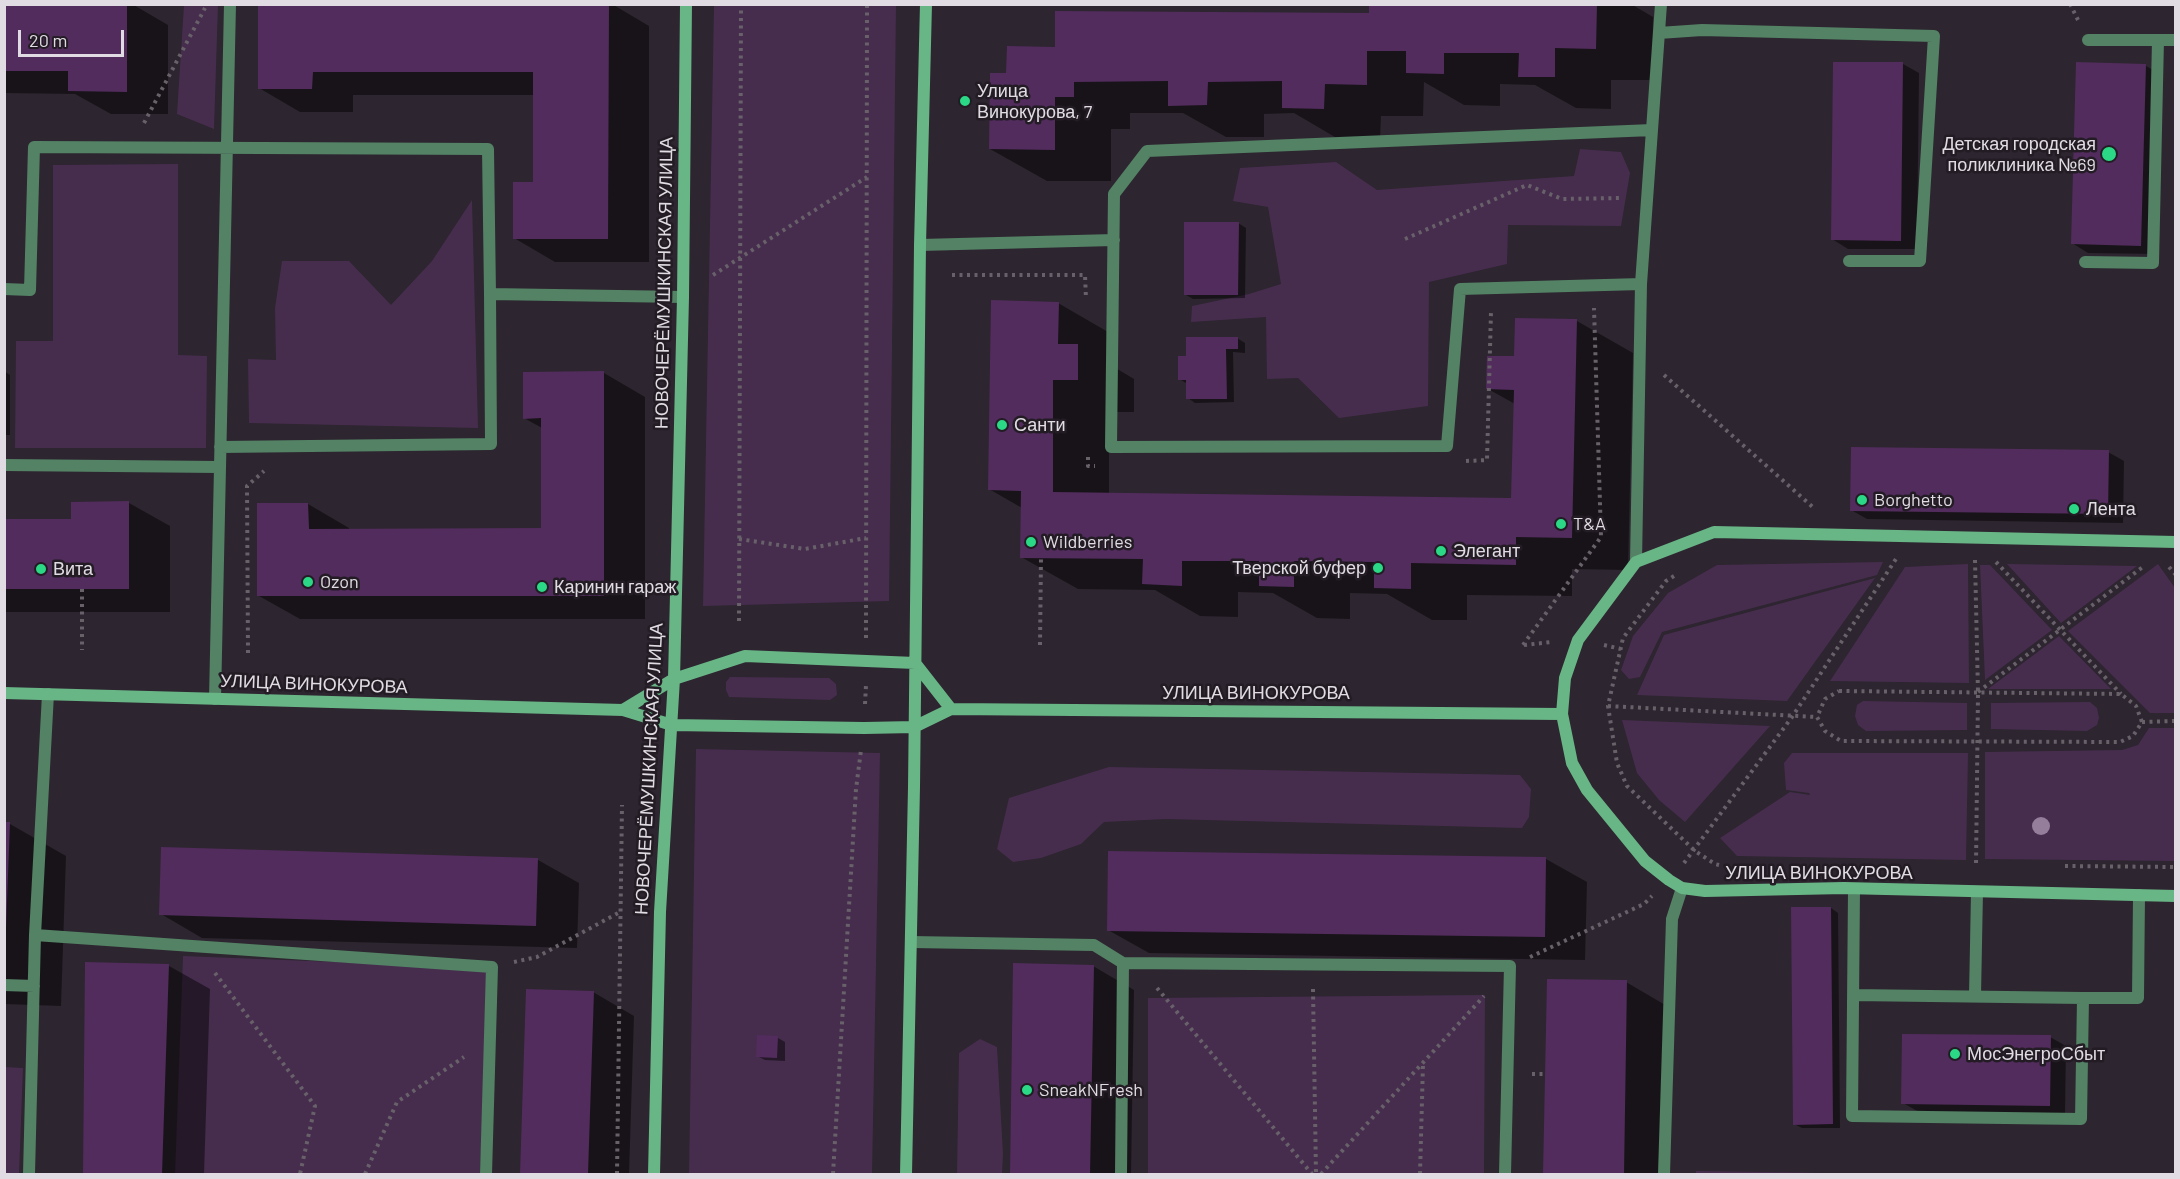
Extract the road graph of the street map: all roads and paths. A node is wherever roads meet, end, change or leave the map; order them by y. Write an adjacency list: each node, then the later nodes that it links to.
1 (207, 4): 13 (path)
2 (230, 4): 14 (lane)
3 (686, 4): 28 (street, НОВОЧЕРЁМУШКИНСКАЯ УЛИЦА)
4 (741, 4): 20 (path)
5 (867, 4): 15 (path)
6 (926, 4): 19 (street)
7 (1661, 4): 8 (lane)
8 (1659, 33): 12 (lane); 21 (lane)
9 (2088, 40): 10 (lane)
10 (2158, 40): 11 (lane); 22 (lane)
11 (2175, 40)
12 (1652, 130): 16 (lane); 18 (lane)
13 (131, 147): 14 (lane); 26 (lane)
14 (226, 148): 27 (lane); 34 (lane)
15 (867, 177): 20 (path); 41 (path)
16 (1647, 198): 17 (path); 25 (lane)
17 (1405, 239)
18 (1114, 240): 19 (lane); 25 (lane)
19 (920, 245): 61 (street)
20 (740, 260): 23 (path); 42 (path)
21 (1849, 261)
22 (2085, 262)
23 (713, 275)
24 (952, 275): 31 (path)
25 (1641, 284): 32 (lane)
26 (4, 289)
27 (490, 294): 28 (lane); 33 (lane)
28 (683, 297): 62 (street, НОВОЧЕРЁМУШКИНСКАЯ УЛИЦА)
29 (1594, 307): 57 (path)
30 (1491, 310): 36 (path)
31 (1086, 311)
32 (1640, 354): 40 (path); 47 (lane)
33 (291, 446): 34 (lane); 59 (path)
34 (220, 447): 39 (lane)
35 (1088, 454): 38 (path)
36 (1464, 461)
37 (4, 465): 39 (lane)
38 (1100, 466)
39 (219, 467): 67 (lane)
40 (1822, 516)
41 (866, 538): 42 (path); 60 (path)
42 (739, 539): 54 (path)
43 (2175, 542): 47 (street)
44 (1975, 553): 64 (path)
45 (1888, 554): 72 (path)
46 (1041, 558): 56 (path)
47 (1636, 562): 71 (street, УЛИЦА ВИНОКУРОВА)
48 (1995, 562): 55 (path)
49 (2151, 562): 55 (path)
50 (2165, 562): 52 (path)
51 (1676, 575): 68 (path)
52 (2175, 575)
53 (82, 589): 58 (path)
54 (739, 621)
55 (2060, 630): 64 (path); 66 (path)
56 (1040, 645)
57 (1523, 645)
58 (82, 650)
59 (248, 652)
60 (866, 661): 61 (street); 62 (street); 78 (path)
61 (915, 663): 69 (street); 77 (street)
62 (674, 679): 70 (street); 76 (street, НОВОЧЕРЁМУШКИНСКАЯ УЛИЦА)
63 (4, 693): 65 (street, УЛИЦА ВИНОКУРОВА)
64 (1978, 693): 66 (path); 73 (path); 79 (path)
65 (48, 694): 67 (street, УЛИЦА ВИНОКУРОВА); 93 (lane)
66 (2121, 694): 75 (path)
67 (215, 699): 70 (street, УЛИЦА ВИНОКУРОВА)
68 (1608, 706): 72 (path); 81 (path)
69 (951, 709): 71 (street, УЛИЦА ВИНОКУРОВА); 77 (street, УЛИЦА ВИНОКУРОВА)
70 (623, 710): 76 (street, УЛИЦА ВИНОКУРОВА)
71 (1562, 714): 86 (street, УЛИЦА ВИНОКУРОВА)
72 (1792, 717): 73 (path); 81 (path)
73 (1816, 717): 79 (path)
74 (2175, 721): 75 (path)
75 (2142, 722): 79 (path)
76 (672, 725): 78 (street, УЛИЦА ВИНОКУРОВА); 113 (street, НОВОЧЕРЁМУШКИНСКАЯ УЛИЦА)
77 (914, 727): 78 (street, УЛИЦА ВИНОКУРОВА); 94 (street)
78 (864, 728): 114 (path)
79 (1977, 741): 83 (path)
80 (622, 805): 92 (path)
81 (1695, 850): 82 (path); 86 (path)
82 (1727, 865)
83 (1988, 866)
84 (2058, 866): 85 (path)
85 (2175, 867)
86 (1669, 880): 87 (street, УЛИЦА ВИНОКУРОВА); 99 (path)
87 (1682, 888): 88 (street, УЛИЦА ВИНОКУРОВА); 121 (lane)
88 (1854, 890): 89 (street, УЛИЦА ВИНОКУРОВА); 103 (lane)
89 (1977, 892): 90 (street, УЛИЦА ВИНОКУРОВА); 104 (lane)
90 (2139, 895): 91 (street, УЛИЦА ВИНОКУРОВА); 105 (lane)
91 (2175, 896)
92 (621, 912): 100 (path); 112 (path)
93 (35, 935): 95 (lane); 102 (lane)
94 (911, 942): 96 (lane); 115 (street)
95 (195, 946): 100 (lane); 109 (path)
96 (1123, 963): 97 (lane); 116 (lane)
97 (1136, 963): 98 (lane); 117 (path)
98 (1313, 965): 99 (lane); 117 (path)
99 (1510, 966): 107 (path); 120 (lane)
100 (492, 967): 106 (lane)
101 (4, 985): 102 (lane)
102 (34, 986): 108 (lane)
103 (1853, 995): 104 (lane); 105 (lane)
104 (1975, 996): 105 (lane)
105 (2083, 998)
106 (490, 1040): 110 (path); 111 (lane)
107 (1423, 1063): 118 (path); 119 (path)
108 (29, 1174)
109 (300, 1174)
110 (365, 1174)
111 (486, 1174)
112 (617, 1174)
113 (654, 1174)
114 (833, 1174)
115 (906, 1174)
116 (1121, 1174)
117 (1314, 1174)
118 (1321, 1174)
119 (1420, 1174)
120 (1505, 1174)
121 (1664, 1174)

